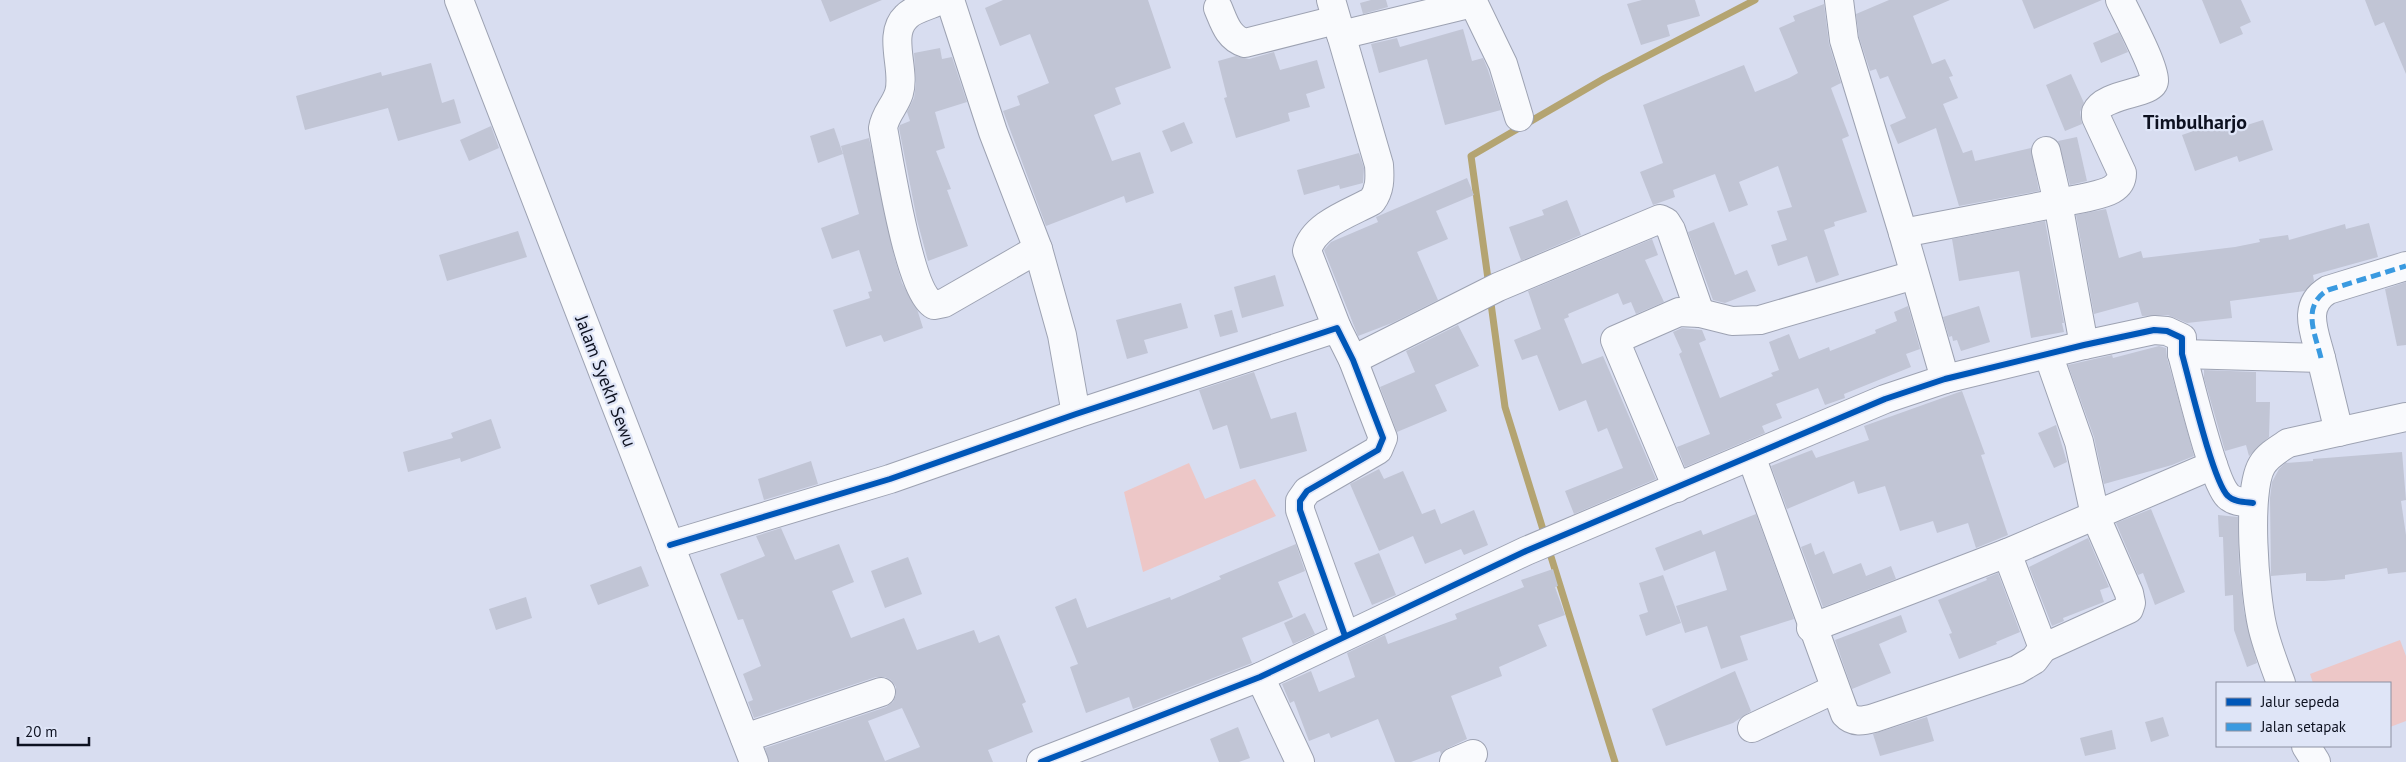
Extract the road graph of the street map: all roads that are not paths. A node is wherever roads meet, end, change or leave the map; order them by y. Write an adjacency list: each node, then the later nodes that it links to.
1 (459, 0): 32 (street, Jalam Syekh Sewu)
2 (941, 0): 13 (street)
3 (950, 0): 13 (street)
4 (2120, 0): 11 (street)
5 (1473, 1): 8 (street); 9 (street)
6 (1841, 1): 12 (street)
7 (1218, 8): 8 (street)
8 (1336, 19): 17 (street)
9 (1519, 117)
10 (2046, 150): 11 (street)
11 (2058, 203): 12 (street); 18 (street)
12 (1904, 233): 15 (street)
13 (1038, 249): 24 (street)
14 (2406, 266): 21 (street)
15 (1914, 274): 16 (street); 23 (street)
16 (1700, 313): 22 (street); 29 (street)
17 (1337, 328): 22 (street); 24 (street)
18 (2084, 345): 19 (street); 20 (street)
19 (2048, 354): 23 (street); 31 (street)
20 (2182, 354): 21 (street); 28 (street)
21 (2321, 358): 26 (street)
22 (1353, 360): 35 (street)
23 (1945, 379): 27 (street)
24 (1076, 414): 32 (street)
25 (2406, 417): 26 (street)
26 (2339, 432): 30 (street)
27 (1751, 456): 29 (street); 34 (street)
28 (2213, 465): 30 (street); 31 (street)
29 (1677, 488): 35 (street)
30 (2253, 504): 38 (street)
31 (2094, 515): 33 (street); 36 (street)
32 (670, 545): 43 (street, Jalam Syekh Sewu)
33 (2007, 552): 34 (street); 36 (street)
34 (1811, 628): 39 (street)
35 (1345, 636): 37 (street)
36 (2043, 648): 39 (street)
37 (1260, 677): 44 (street); 45 (street)
38 (2281, 682)
39 (1835, 689): 41 (street)
40 (881, 692): 43 (street)
41 (1752, 728)
42 (2307, 747): 46 (street)
43 (749, 750)
44 (1041, 762)
45 (1300, 762)
46 (2316, 762)

